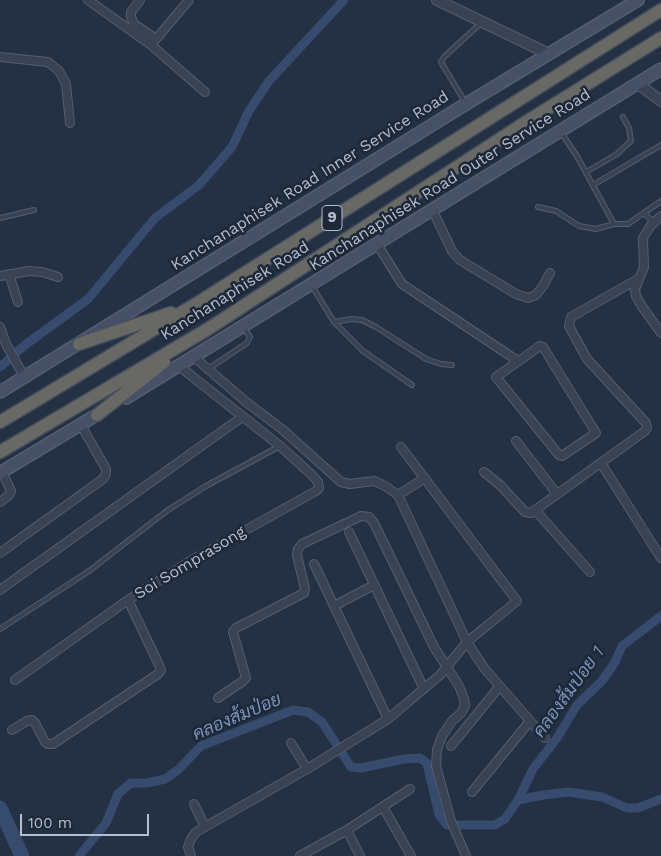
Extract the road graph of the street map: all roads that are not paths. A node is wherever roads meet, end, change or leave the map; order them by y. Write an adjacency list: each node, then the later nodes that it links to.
1 (88, 0): 9 (street)
2 (140, 0): 9 (street)
3 (189, 0): 9 (street)
4 (437, 0): 7 (street)
5 (638, 0): 10 (main road, Kanchanaphisek Road Inner Service Road)
6 (661, 10): 40 (highway, Kanchanaphisek Road / 9)
7 (482, 22): 10 (street); 16 (lane)
8 (661, 38): 44 (highway, Kanchanaphisek Road / 9)
9 (154, 42): 14 (street)
10 (549, 54): 16 (main road, Kanchanaphisek Road Inner Service Road)
11 (0, 57): 18 (street)
12 (661, 69): 13 (main road, Kanchanaphisek Road Outer Service Road)
13 (638, 84): 15 (street); 19 (main road, Kanchanaphisek Road Outer Service Road)
14 (205, 92)
15 (661, 101)
16 (466, 104): 46 (main road, Kanchanaphisek Road Inner Service Road)
17 (623, 117): 21 (lane)
18 (70, 123)
19 (560, 131): 21 (lane); 25 (main road, Kanchanaphisek Road Outer Service Road)
20 (661, 145): 22 (lane)
21 (586, 172): 22 (lane)
22 (593, 185): 31 (lane)
23 (661, 201): 27 (lane)
24 (538, 207): 31 (lane)
25 (432, 209): 32 (main road, Kanchanaphisek Road Outer Service Road); 33 (street)
26 (34, 210): 29 (lane)
27 (644, 213): 30 (lane); 31 (lane)
28 (661, 216): 30 (street)
29 (0, 218)
30 (654, 223): 37 (street)
31 (614, 224)
32 (377, 244): 38 (main road, Kanchanaphisek Road Outer Service Road); 48 (street)
33 (550, 273)
34 (10, 274): 35 (street); 36 (street); 39 (street)
35 (0, 276)
36 (58, 277)
37 (638, 279): 45 (street); 63 (street)
38 (311, 285): 41 (lane); 42 (main road, Kanchanaphisek Road Outer Service Road)
39 (18, 302)
40 (196, 304): 46 (highway); 57 (highway, Kanchanaphisek Road / 9)
41 (334, 322): 49 (lane); 53 (lane)
42 (243, 326): 47 (main road, Kanchanaphisek Road Outer Service Road); 51 (lane)
43 (0, 327): 52 (street)
44 (208, 328): 55 (highway); 62 (highway, Kanchanaphisek Road / 9)
45 (661, 333)
46 (79, 344): 52 (main road, Kanchanaphisek Road Inner Service Road)
47 (194, 357): 50 (main road, Kanchanaphisek Road Outer Service Road); 51 (street)
48 (518, 361): 48 (street)
49 (452, 365)
50 (179, 366): 55 (main road, Kanchanaphisek Road Outer Service Road); 56 (street, Soi Somprasong)
51 (208, 369): 68 (street)
52 (25, 378): 54 (main road, Kanchanaphisek Road Inner Service Road)
53 (412, 385)
54 (0, 392)
55 (97, 415): 58 (main road, Kanchanaphisek Road Outer Service Road)
56 (242, 416): 60 (street, Soi Somprasong); 77 (street)
57 (0, 422)
58 (81, 425): 65 (main road, Kanchanaphisek Road Outer Service Road); 72 (street)
59 (516, 441): 67 (street)
60 (280, 446): 78 (street, Soi Somprasong); 80 (lane)
61 (401, 447): 66 (street)
62 (0, 452)
63 (601, 463): 67 (street); 73 (street)
64 (484, 472): 70 (street)
65 (1, 473): 69 (street)
66 (425, 478): 68 (street); 81 (street)
67 (557, 494): 70 (street)
68 (398, 495): 81 (street)
69 (0, 502)
70 (535, 510): 75 (street)
71 (349, 532): 76 (street)
72 (0, 553)
73 (661, 558)
74 (314, 564): 79 (street)
75 (590, 572)
76 (374, 585): 79 (street); 85 (street)
77 (0, 590)
78 (128, 600): 83 (street); 89 (street, Soi Somprasong)
79 (334, 606): 87 (street)
80 (0, 629)
81 (467, 642): 82 (street); 84 (street)
82 (447, 668): 85 (street); 86 (street); 104 (street)
83 (15, 680)
84 (499, 687): 88 (street); 92 (street)
85 (424, 689): 87 (street)
86 (218, 698)
87 (388, 719): 93 (street)
88 (530, 720): 90 (street); 95 (street)
89 (12, 730)
90 (545, 738)
91 (291, 743): 93 (street)
92 (451, 746)
93 (307, 769): 98 (street)
94 (410, 789): 97 (street)
95 (472, 792)
96 (194, 804): 98 (street)
97 (383, 807): 99 (street); 103 (street)
98 (206, 827): 101 (street)
99 (347, 830): 100 (street); 102 (street)
100 (305, 855)
101 (191, 856)
102 (360, 856)
103 (411, 856)
104 (466, 856)

